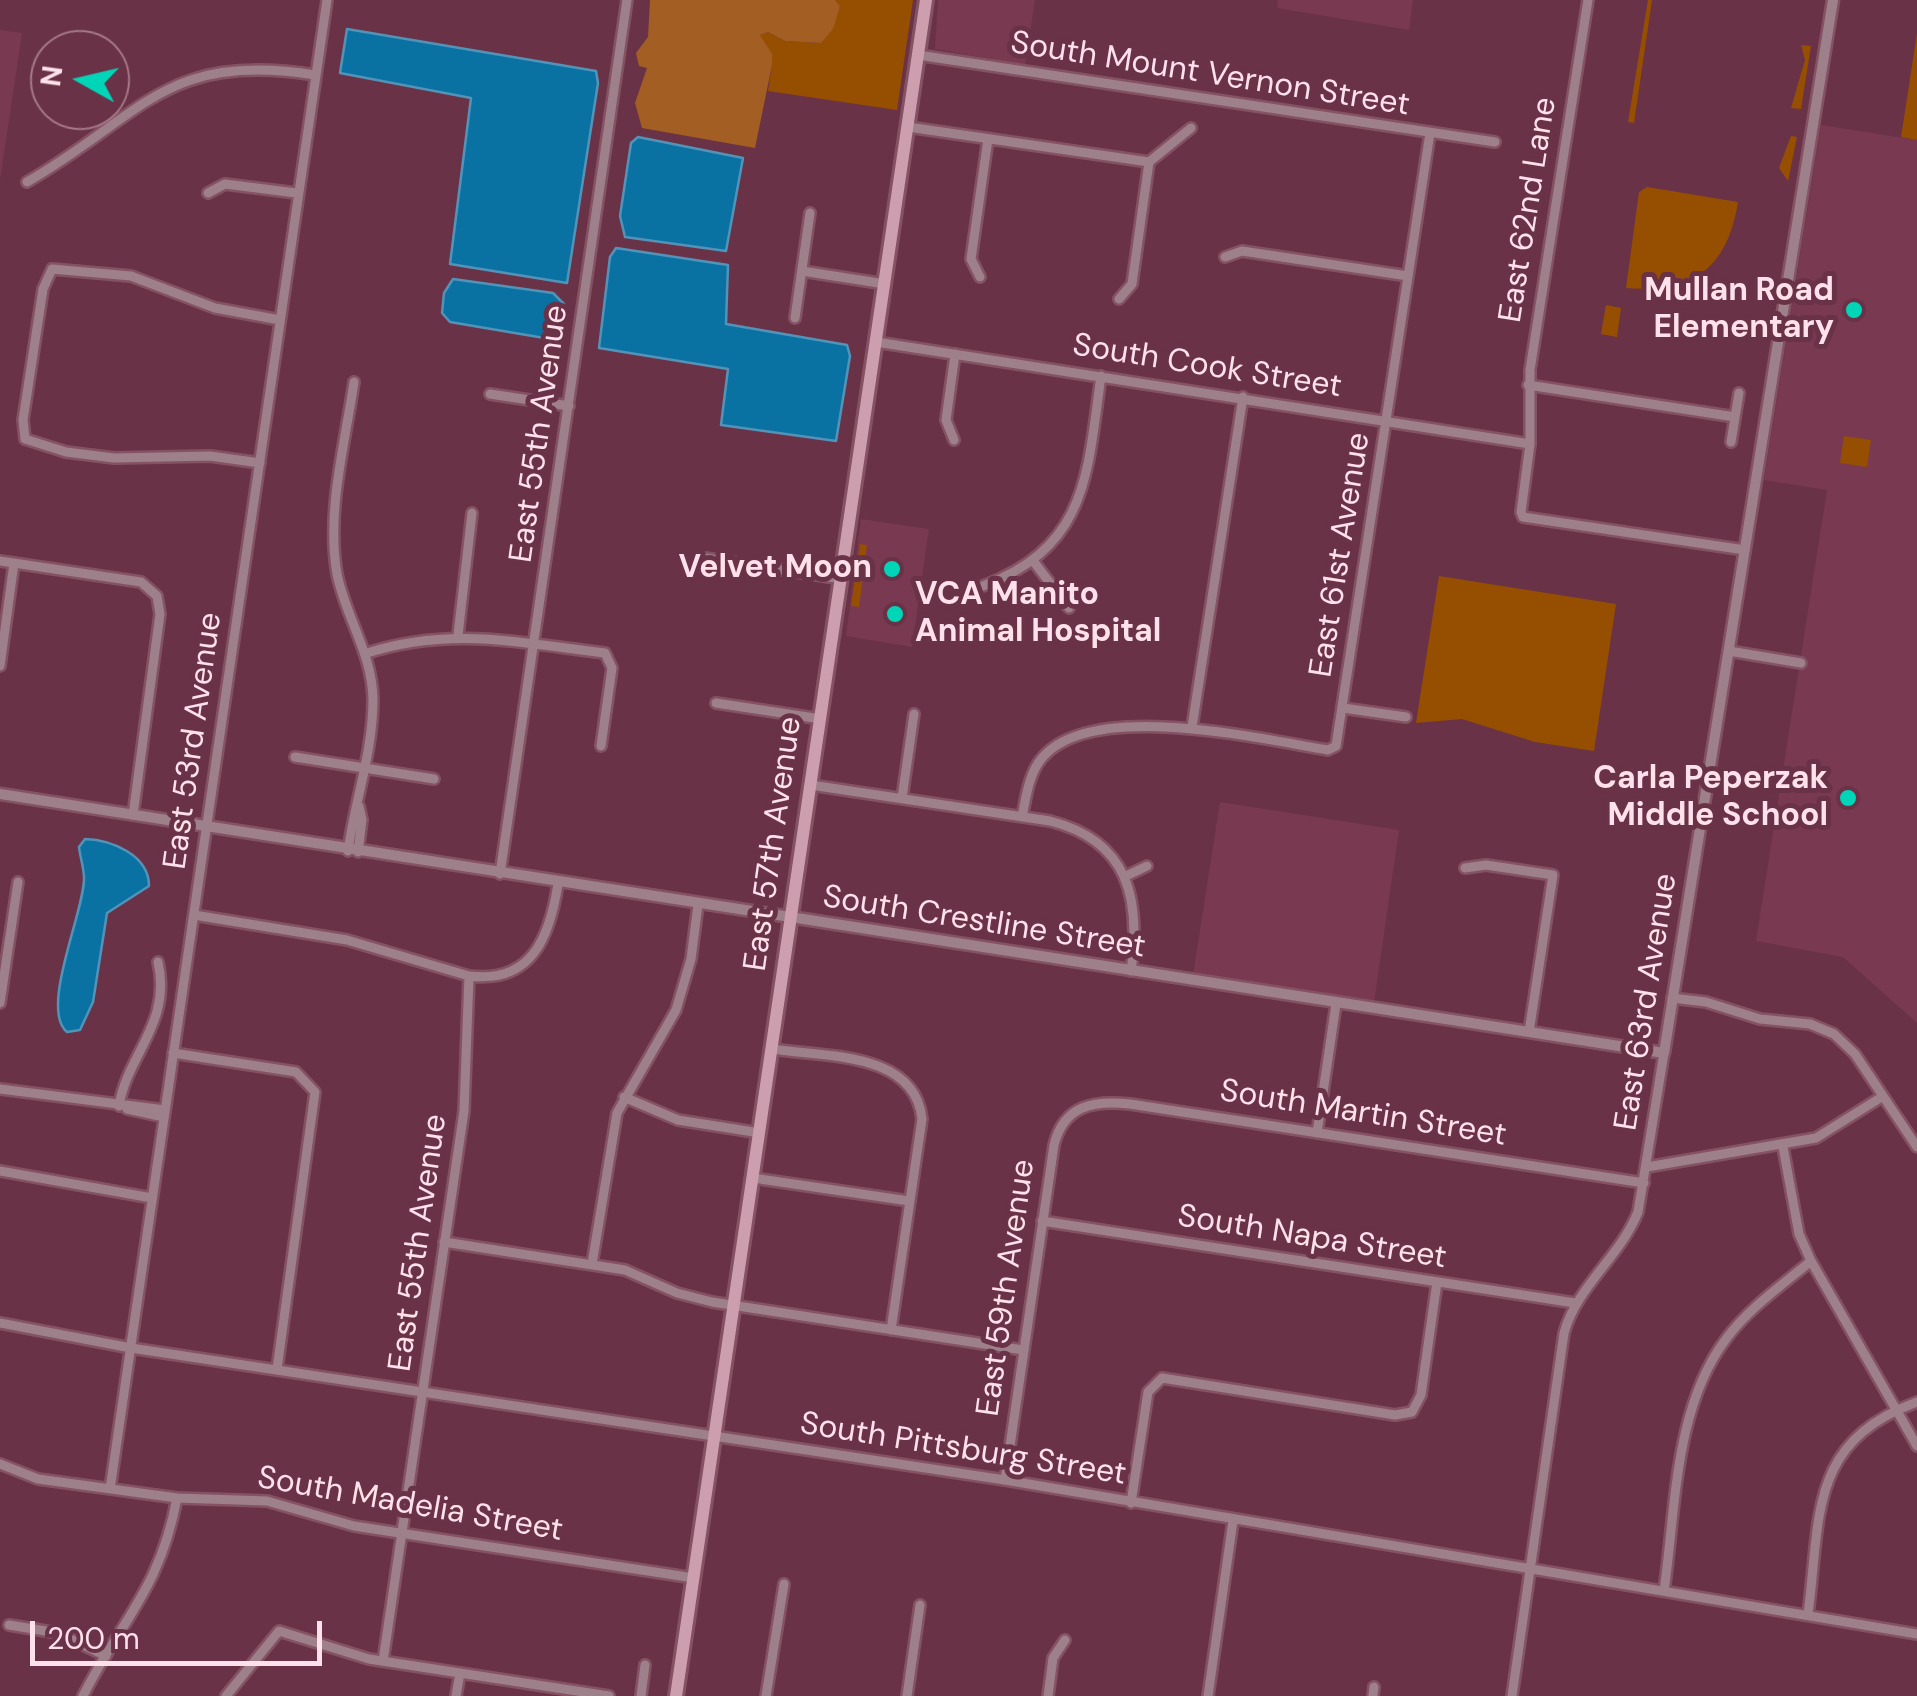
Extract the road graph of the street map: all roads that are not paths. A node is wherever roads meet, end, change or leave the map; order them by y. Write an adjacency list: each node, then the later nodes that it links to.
1 (327, 0): 7 (street, East 53rd Avenue)
2 (628, 0): 34 (street, East 55th Avenue)
3 (926, 0): 6 (main road, East 57th Avenue)
4 (1588, 0): 30 (street, East 62nd Lane)
5 (1833, 0): 42 (street, East 63rd Avenue)
6 (918, 56): 8 (main road, East 57th Avenue); 10 (street, South Mount Vernon Street)
7 (315, 75): 14 (street); 16 (street, East 53rd Avenue)
8 (908, 127): 11 (street); 22 (main road, East 57th Avenue)
9 (1191, 128): 13 (street)
10 (1430, 133): 12 (street, South Mount Vernon Street); 20 (street, East 61st Avenue)
11 (988, 140): 13 (street); 21 (street)
12 (1495, 142)
13 (1150, 162): 23 (street)
14 (27, 182)
15 (208, 193): 16 (street)
16 (296, 193): 25 (street, East 53rd Avenue)
17 (810, 213): 19 (street)
18 (1225, 257): 20 (street)
19 (802, 271): 22 (street); 24 (street)
20 (1408, 276): 36 (street, East 61st Avenue)
21 (980, 277)
22 (885, 284): 26 (main road, East 57th Avenue)
23 (1118, 299)
24 (795, 318)
25 (280, 320): 40 (street, East 53rd Avenue); 40 (street)
26 (876, 342): 27 (street, South Cook Street); 47 (main road, East 57th Avenue)
27 (955, 354): 28 (street, South Cook Street); 37 (street)
28 (1102, 376): 33 (street, South Cook Street); 45 (street)
29 (354, 382): 53 (street)
30 (1528, 385): 35 (street); 39 (street, East 62nd Lane)
31 (1739, 393): 35 (street)
32 (490, 394): 34 (street)
33 (1243, 397): 36 (street, South Cook Street); 61 (street)
34 (569, 406): 51 (street, East 55th Avenue)
35 (1735, 417): 38 (street)
36 (1387, 420): 39 (street, South Cook Street); 57 (street, East 61st Avenue)
37 (954, 440)
38 (1731, 442)
39 (1530, 444): 42 (street, East 62nd Lane)
40 (260, 463): 71 (street, East 53rd Avenue)
41 (472, 513): 50 (street)
42 (1745, 550): 52 (street, East 63rd Avenue)
43 (705, 558): 47 (street)
44 (0, 561): 46 (street)
45 (1034, 562): 48 (street); 49 (street)
46 (14, 563): 55 (street); 69 (street)
47 (842, 579): 60 (main road, East 57th Avenue)
48 (982, 586)
49 (1069, 608)
50 (458, 635): 51 (street); 53 (street)
51 (534, 646): 62 (street); 75 (street, East 55th Avenue)
52 (1728, 651): 54 (street); 85 (street, East 63rd Avenue)
53 (367, 653): 64 (street)
54 (1800, 663)
55 (0, 666)
56 (716, 703): 60 (street)
57 (1343, 708): 59 (street); 61 (street, East 61st Avenue)
58 (914, 714): 68 (street)
59 (1406, 717)
60 (820, 719): 66 (main road, East 57th Avenue)
61 (1192, 728): 70 (street)
62 (601, 746)
63 (295, 758): 64 (street)
64 (365, 768): 65 (street); 72 (street)
65 (434, 778)
66 (811, 785): 68 (street); 81 (main road, East 57th Avenue)
67 (0, 794): 69 (street, South Crestline Street)
68 (902, 798): 70 (street)
69 (133, 814): 71 (street, South Crestline Street)
70 (1022, 817): 76 (street)
71 (207, 826): 72 (street, South Crestline Street); 80 (street, East 53rd Avenue)
72 (352, 851): 75 (street, South Crestline Street)
73 (1147, 866): 76 (street)
74 (1465, 868): 88 (street)
75 (500, 874): 78 (street, South Crestline Street)
76 (1126, 876): 83 (street)
77 (18, 882): 86 (street)
78 (558, 884): 79 (street, South Crestline Street); 84 (street)
79 (698, 905): 81 (street, South Crestline Street); 93 (street)
80 (194, 914): 84 (street); 90 (street, East 53rd Avenue)
81 (791, 919): 83 (street, South Crestline Street); 89 (main road, East 57th Avenue)
82 (158, 962): 95 (street)
83 (1131, 971): 87 (street, South Crestline Street)
84 (469, 976): 109 (street, East 55th Avenue)
85 (1672, 998): 91 (street, East 63rd Avenue); 94 (street)
86 (0, 1003)
87 (1336, 1004): 88 (street, South Crestline Street); 98 (street)
88 (1530, 1032): 91 (street, South Crestline Street)
89 (772, 1049): 99 (main road, East 57th Avenue); 107 (street)
90 (173, 1053): 97 (street, East 53rd Avenue); 119 (street)
91 (1664, 1053): 102 (street, East 63rd Avenue)
92 (0, 1089): 95 (street)
93 (624, 1097): 99 (street); 111 (street)
94 (1880, 1098): 100 (street); 101 (street)
95 (119, 1106): 97 (street)
96 (1075, 1110): 98 (street, South Martin Street); 108 (street, East 59th Avenue)
97 (164, 1114): 106 (street, East 53rd Avenue)
98 (1317, 1132): 105 (street, South Martin Street)
99 (760, 1134): 104 (main road, East 57th Avenue)
100 (1783, 1147): 102 (street); 110 (street)
101 (1917, 1147)
102 (1647, 1167): 105 (street, East 63rd Avenue)
103 (0, 1171): 106 (street)
104 (753, 1178): 107 (street); 114 (main road, East 57th Avenue)
105 (1644, 1183): 113 (street, East 63rd Avenue)
106 (152, 1198): 117 (street, East 53rd Avenue)
107 (909, 1202): 116 (street)
108 (1042, 1221): 112 (street, South Napa Street); 118 (street, East 59th Avenue)
109 (444, 1242): 111 (street); 120 (street, East 55th Avenue)
110 (1810, 1260): 122 (street); 135 (street)
111 (592, 1264): 114 (street)
112 (1437, 1282): 113 (street, South Napa Street); 129 (street)
113 (1575, 1304): 132 (street, East 63rd Avenue)
114 (734, 1306): 116 (street); 123 (main road, East 57th Avenue)
115 (0, 1323): 117 (street, South Pittsburg Street)
116 (891, 1330): 118 (street)
117 (130, 1348): 119 (street, South Pittsburg Street); 127 (street, East 53rd Avenue)
118 (1023, 1350): 126 (street, East 59th Avenue)
119 (277, 1368): 120 (street, South Pittsburg Street)
120 (424, 1391): 123 (street, South Pittsburg Street); 131 (street, East 55th Avenue)
121 (1917, 1402): 122 (street)
122 (1896, 1409): 124 (street); 137 (street)
123 (714, 1436): 126 (street, South Pittsburg Street); 133 (main road, East 57th Avenue)
124 (1917, 1446)
125 (0, 1464): 127 (street, South Madelia Street)
126 (1005, 1480): 129 (street, South Pittsburg Street)
127 (110, 1489): 128 (street, South Madelia Street)
128 (178, 1498): 131 (street, South Madelia Street); 141 (street)
129 (1131, 1503): 130 (street, South Pittsburg Street)
130 (1233, 1521): 132 (street, South Pittsburg Street); 154 (street)
131 (402, 1533): 133 (street, South Madelia Street); 142 (street, East 55th Avenue)
132 (1529, 1570): 135 (street, South Pittsburg Street); 155 (street, East 63rd Avenue)
133 (694, 1578): 150 (main road, East 57th Avenue)
134 (784, 1584): 151 (street)
135 (1664, 1590): 137 (street, South Pittsburg Street)
136 (920, 1604): 152 (street)
137 (1808, 1614): 139 (street, South Pittsburg Street)
138 (9, 1625): 141 (street)
139 (1917, 1634)
140 (1065, 1640): 153 (street)
141 (106, 1656): 145 (street)
142 (383, 1661): 144 (street); 146 (street)
143 (646, 1665): 149 (street)
144 (460, 1673): 147 (street); 148 (street)
145 (83, 1696)
146 (226, 1696)
147 (456, 1696)
148 (609, 1696)
149 (641, 1696)
150 (676, 1696)
151 (766, 1696)
152 (907, 1696)
153 (1048, 1696)
154 (1208, 1696)
155 (1512, 1696)

